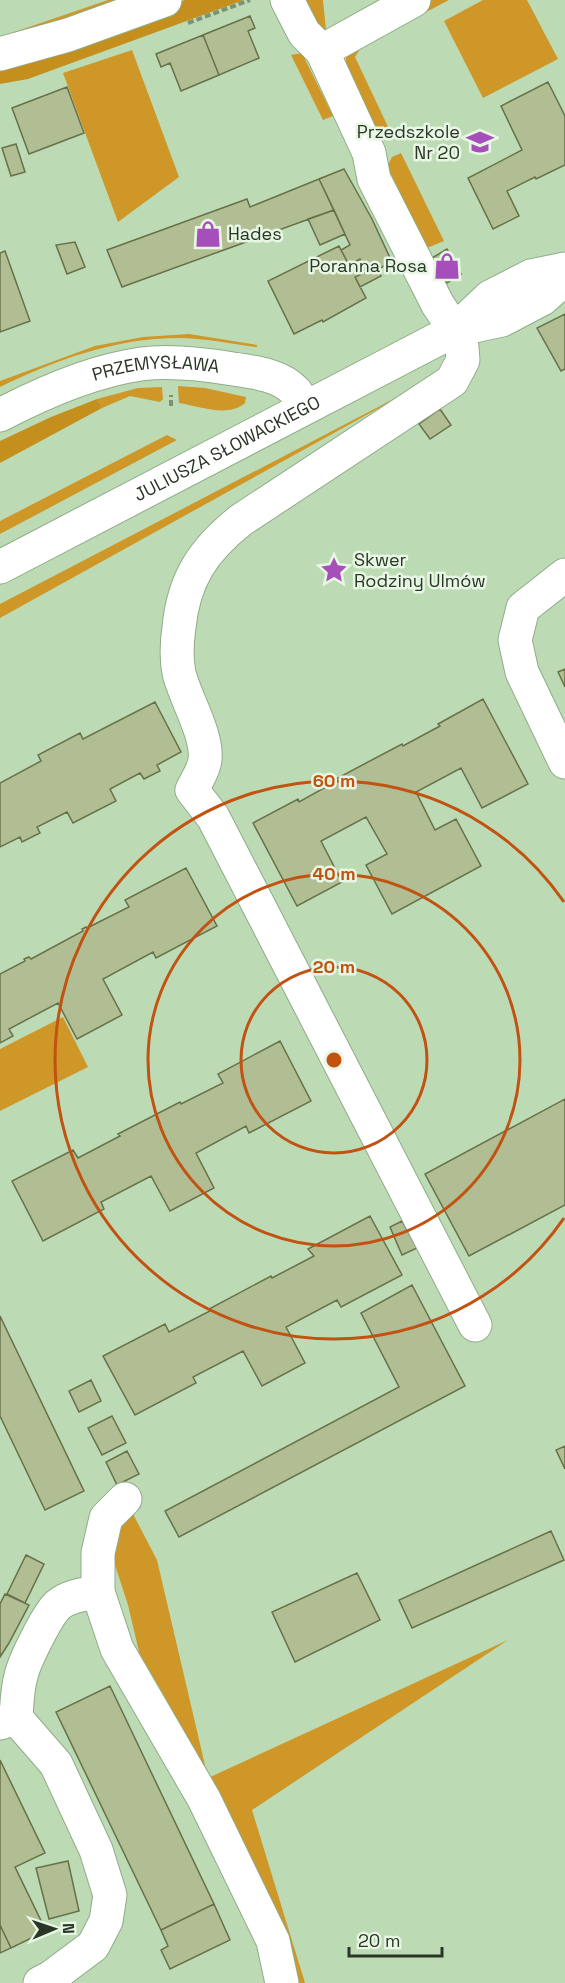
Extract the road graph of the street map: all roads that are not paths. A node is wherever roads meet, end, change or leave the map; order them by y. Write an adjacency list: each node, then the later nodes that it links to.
1 (165, 0): 5 (street)
2 (287, 0): 4 (street)
3 (414, 0): 4 (street)
4 (322, 51): 8 (street)
5 (0, 54)
6 (565, 269): 8 (street, JULIUSZA SŁOWACKIEGO)
7 (565, 279): 8 (street, JULIUSZA SŁOWACKIEGO)
8 (455, 330): 9 (street, JULIUSZA SŁOWACKIEGO); 14 (street)
9 (304, 408): 10 (street, PRZEMYSŁAWA); 11 (street, JULIUSZA SŁOWACKIEGO)
10 (0, 416)
11 (0, 567)
12 (565, 575): 13 (street)
13 (565, 762)
14 (476, 1326)
15 (125, 1499): 16 (street)
16 (98, 1592): 17 (street); 19 (street)
17 (8, 1721): 18 (street)
18 (40, 1983)
19 (282, 1983)

